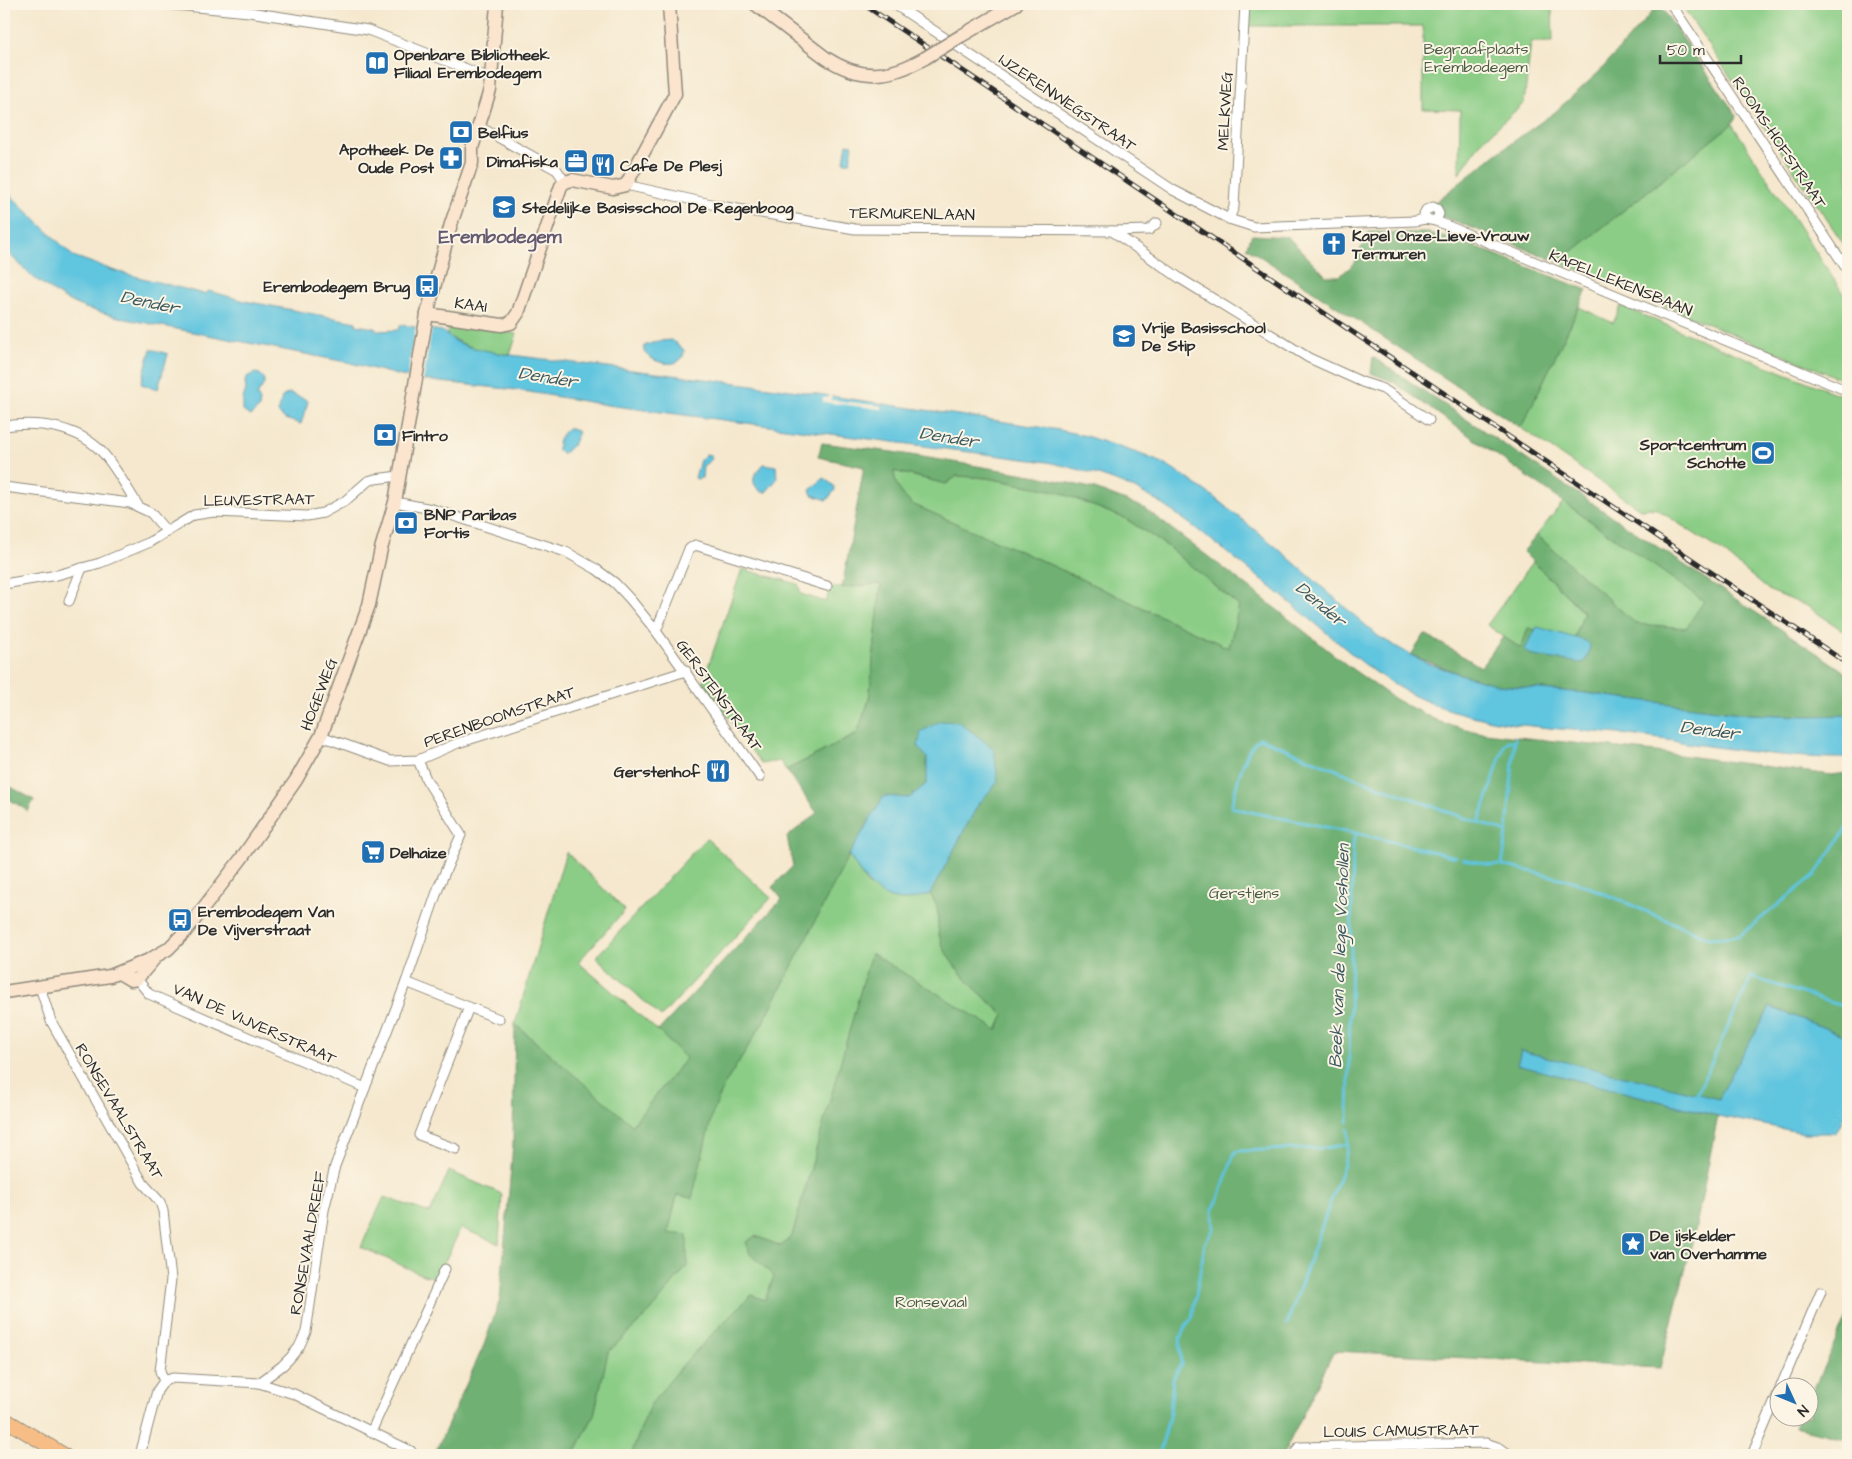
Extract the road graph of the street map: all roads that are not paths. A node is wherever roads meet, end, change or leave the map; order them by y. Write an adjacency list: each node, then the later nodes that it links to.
1 (164, 4): 9 (street)
2 (496, 4): 9 (street, HOGEWEG)
3 (669, 4): 12 (street)
4 (755, 4): 6 (street, bridge)
5 (894, 4): 13 (street, IJZERENWEGSTRAAT)
6 (1016, 4)
7 (1245, 4): 13 (street, MELKWEG)
8 (1671, 4): 18 (street, ROOMS-HOFSTRAAT)
9 (492, 79): 10 (street, HOGEWEG)
10 (478, 126): 11 (street); 19 (street, HOGEWEG)
11 (565, 182): 12 (street); 19 (street, KAAI)
12 (626, 185): 17 (street, TERMURENLAAN)
13 (1229, 219): 14 (street, KAPELLEKENSBAAN)
14 (1425, 219): 15 (street, KAPELLEKENSBAAN); 15 (street)
15 (1436, 221): 20 (street, KAPELLEKENSBAAN)
16 (1157, 223): 17 (street, TERMURENLAAN)
17 (1112, 231): 21 (street)
18 (1848, 271)
19 (425, 320): 23 (street, HOGEWEG)
20 (1848, 391)
21 (1429, 420)
22 (4, 426): 26 (street)
23 (399, 476): 25 (street, HOGEWEG); 27 (street, LEUVESTRAAT)
24 (4, 487): 26 (street)
25 (395, 502): 32 (street, GERSTENSTRAAT); 34 (street, HOGEWEG)
26 (139, 507): 27 (street)
27 (168, 532): 28 (street, LEUVESTRAAT)
28 (82, 568): 29 (street, LEUVESTRAAT); 31 (street)
29 (4, 584)
30 (827, 586): 32 (street, GERSTENSTRAAT)
31 (69, 602)
32 (656, 631): 33 (street, GERSTENSTRAAT)
33 (686, 671): 35 (street, PERENBOOMSTRAAT); 36 (street, GERSTENSTRAAT)
34 (321, 736): 35 (street, PERENBOOMSTRAAT); 37 (street, HOGEWEG)
35 (418, 760): 40 (street, RONSEVAALDREEF)
36 (760, 777)
37 (158, 955): 38 (street, HOGEWEG); 39 (street, HOGEWEG)
38 (119, 973): 39 (street); 41 (street, HOGEWEG)
39 (137, 979): 45 (street, VAN DE VIJVERSTRAAT)
40 (406, 982): 43 (street); 45 (street, RONSEVAALDREEF)
41 (40, 986): 42 (street, HOGEWEG); 50 (street, RONSEVAALSTRAAT)
42 (4, 992)
43 (469, 1007): 44 (street); 46 (street)
44 (500, 1019)
45 (364, 1088): 51 (street, RONSEVAALDREEF)
46 (456, 1149)
47 (445, 1269): 54 (street)
48 (1821, 1291): 49 (street)
49 (1785, 1376)
50 (164, 1381): 51 (street); 57 (street)
51 (259, 1383): 54 (street)
52 (1770, 1412): 60 (street)
53 (4, 1419): 56 (main road)
54 (372, 1430): 55 (street)
55 (411, 1451)
56 (64, 1455)
57 (140, 1455)
58 (1294, 1455): 59 (street, LOUIS CAMUSTRAAT)
59 (1510, 1455)
60 (1752, 1455)

